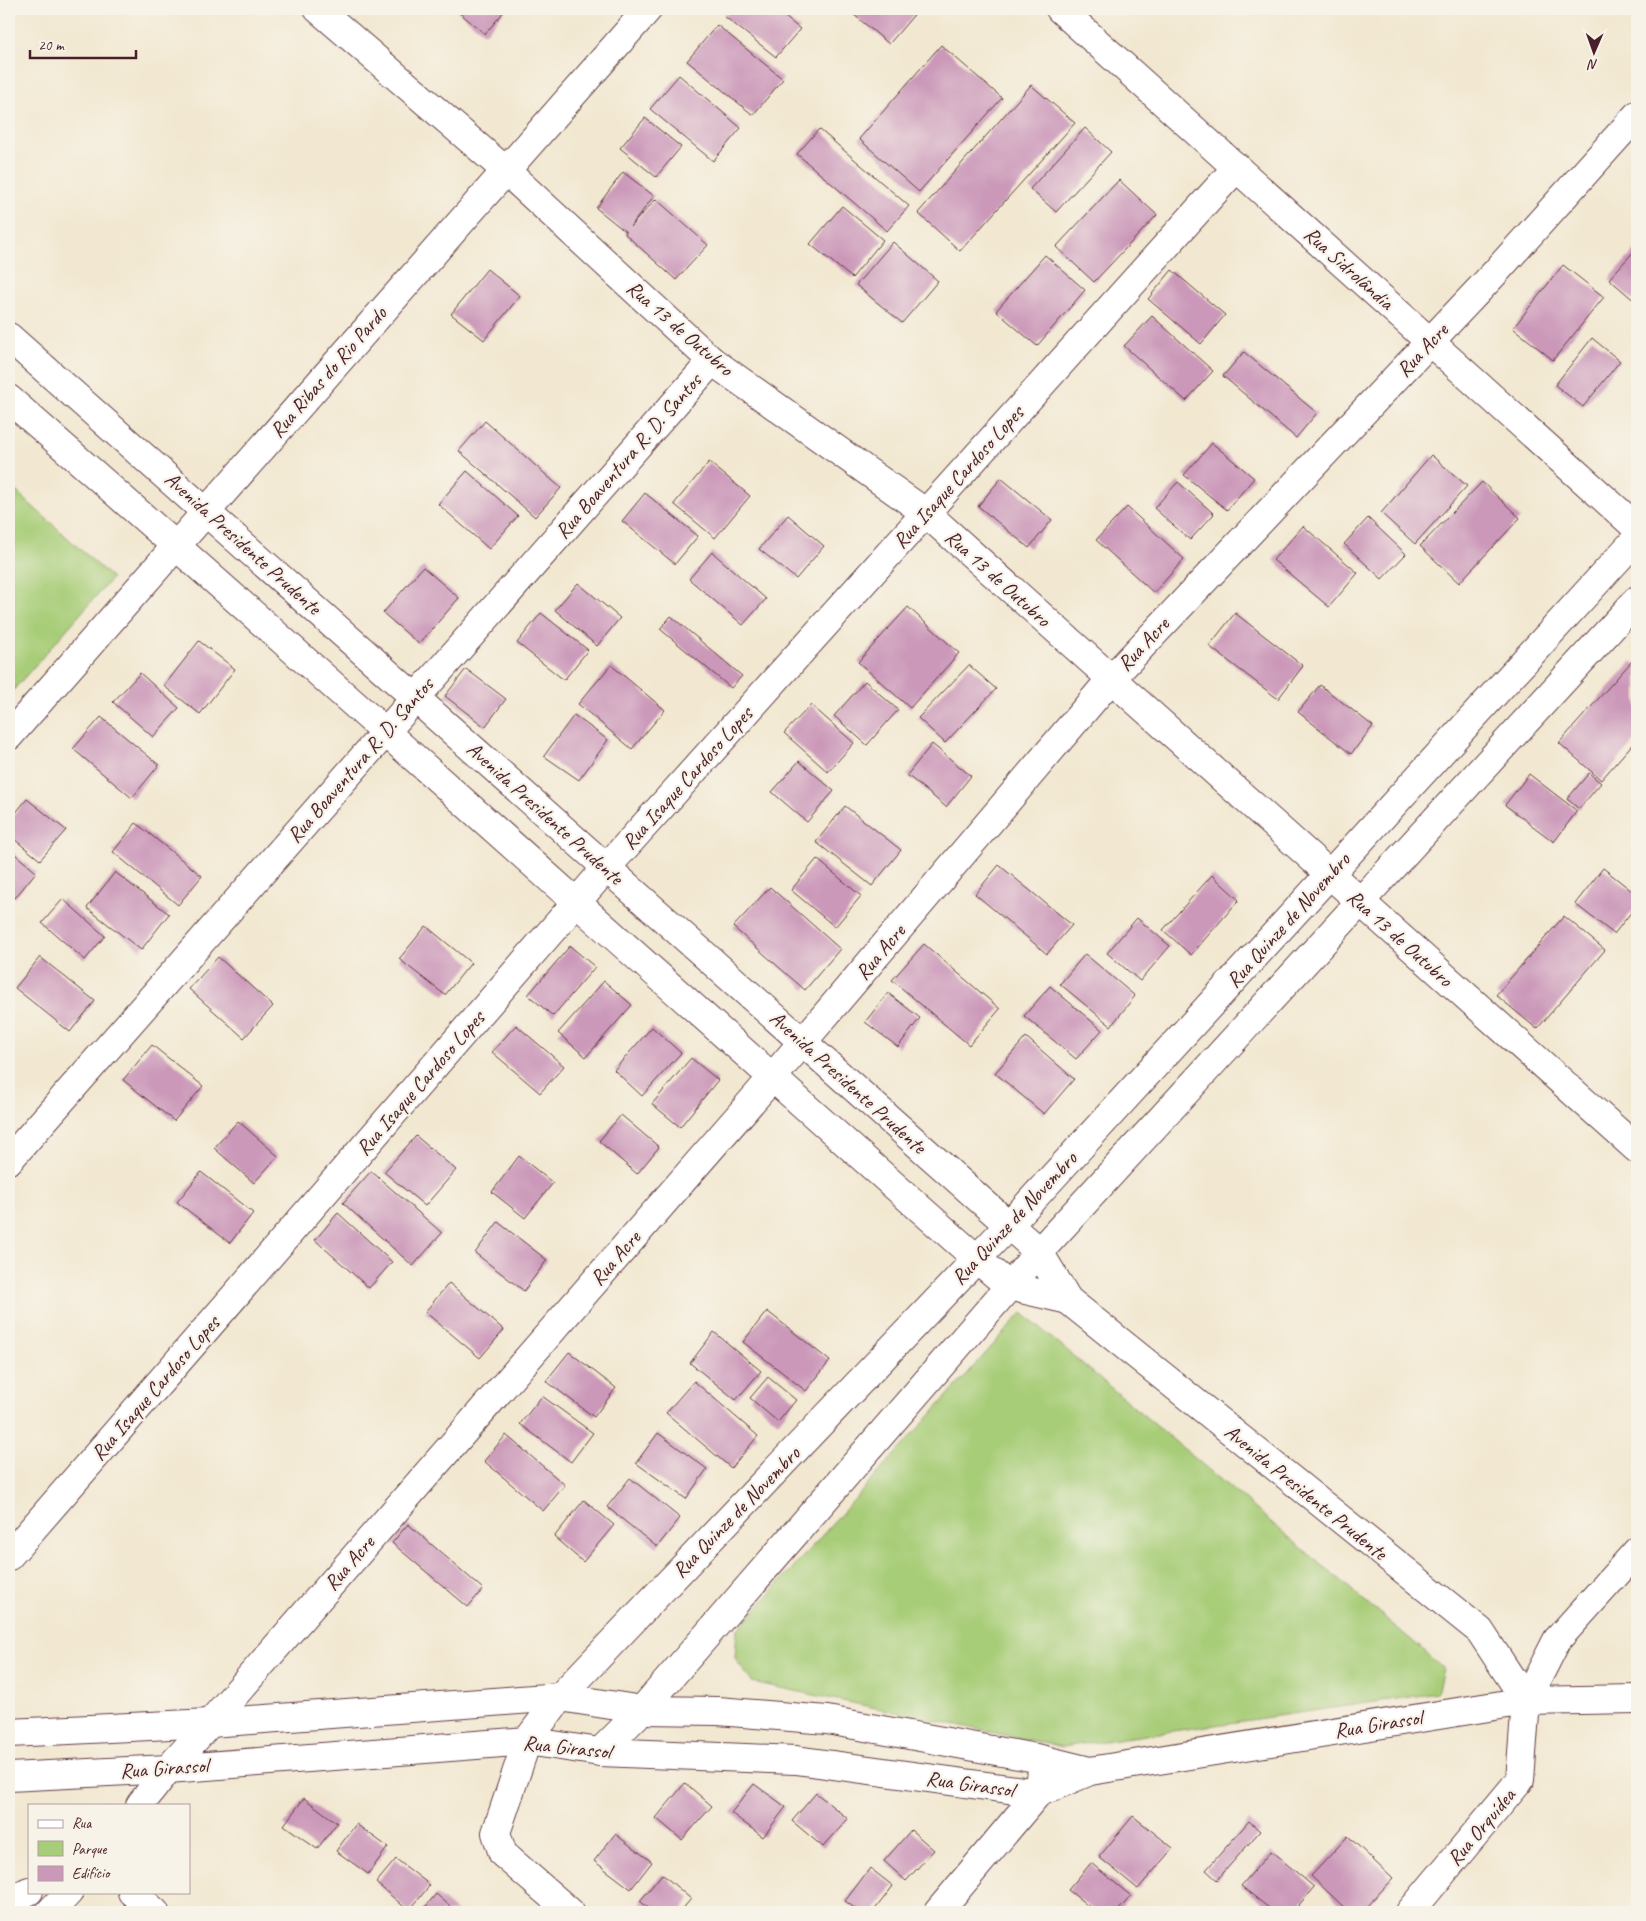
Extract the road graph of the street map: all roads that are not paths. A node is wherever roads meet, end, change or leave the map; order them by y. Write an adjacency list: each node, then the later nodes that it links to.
1 (318, 9): 6 (street, Rua 13 de Outubro)
2 (648, 9): 6 (street, Rua Ribas do Rio Pardo)
3 (1060, 9): 5 (street, Rua Sidrolândia)
4 (1637, 115): 8 (street, Rua Acre)
5 (1237, 167): 8 (street, Rua Sidrolândia); 12 (street, Rua Isaque Cardoso Lopes)
6 (505, 170): 9 (street, Rua 13 de Outubro); 11 (street, Rua Ribas do Rio Pardo)
7 (9, 337): 11 (street, Avenida Presidente Prudente)
8 (1430, 341): 13 (street, Rua Sidrolândia); 17 (street, Rua Acre)
9 (712, 361): 12 (street, Rua 13 de Outubro); 18 (street, Rua Boaventura R. D. Santos)
10 (9, 399): 15 (street, Avenida Presidente Prudente)
11 (206, 511): 15 (street, Rua Ribas do Rio Pardo); 18 (street, Avenida Presidente Prudente)
12 (926, 513): 17 (street, Rua 13 de Outubro); 21 (street, Rua Isaque Cardoso Lopes)
13 (1637, 528)
14 (1637, 538): 22 (street, Rua Quinze de Novembro)
15 (176, 545): 19 (street, Avenida Presidente Prudente); 20 (street, Rua Ribas do Rio Pardo)
16 (1637, 600): 24 (street, Rua Quinze de Novembro)
17 (1111, 679): 22 (street, Rua 13 de Outubro); 25 (street, Rua Acre)
18 (415, 697): 19 (street, Rua Boaventura R. D. Santos); 21 (street, Avenida Presidente Prudente)
19 (385, 732): 23 (street, Avenida Presidente Prudente); 28 (street, Rua Boaventura R. D. Santos)
20 (9, 736)
21 (607, 867): 23 (street, Rua Isaque Cardoso Lopes); 25 (street, Avenida Presidente Prudente)
22 (1329, 874): 24 (street, Rua 13 de Outubro); 29 (street, Rua Quinze de Novembro)
23 (577, 902): 26 (street, Avenida Presidente Prudente); 35 (street, Rua Isaque Cardoso Lopes)
24 (1360, 902): 27 (street, Rua 13 de Outubro); 30 (street, Rua Quinze de Novembro)
25 (803, 1042): 26 (street, Rua Acre); 29 (street, Avenida Presidente Prudente)
26 (772, 1078): 31 (street, Avenida Presidente Prudente); 40 (street, Rua Acre)
27 (1637, 1149)
28 (9, 1160)
29 (1008, 1226): 30 (street, Avenida Presidente Prudente); 31 (street, Rua Quinze de Novembro)
30 (1039, 1252): 32 (street, Rua Quinze de Novembro); 33 (street, Avenida Presidente Prudente)
31 (977, 1259): 32 (street, Avenida Presidente Prudente); 36 (street, Rua Quinze de Novembro)
32 (1009, 1286): 33 (street, Avenida Presidente Prudente); 39 (street, Rua Quinze de Novembro)
33 (1068, 1300): 38 (street, Avenida Presidente Prudente)
34 (1637, 1551): 38 (street)
35 (9, 1556)
36 (560, 1697): 39 (street, Rua Girassol); 40 (street, Rua Girassol); 42 (street, Rua Quinze de Novembro)
37 (1637, 1699): 38 (street, Rua Girassol)
38 (1526, 1701): 46 (street, Rua Girassol); 58 (street, Rua Orquídea)
39 (642, 1710): 43 (street, Rua Quinze de Novembro); 44 (street, Rua Girassol)
40 (210, 1723): 41 (street, Rua Girassol); 45 (street, Rua Acre)
41 (9, 1733)
42 (527, 1741): 43 (street, Rua Girassol); 45 (street, Rua Girassol); 56 (street, Rua Quinze de Novembro)
43 (600, 1752): 48 (street, Rua Girassol)
44 (1042, 1759): 46 (street, Rua Girassol); 48 (street)
45 (168, 1768): 47 (street, Rua Girassol); 49 (street, Rua Acre)
46 (1090, 1771): 48 (street, Rua Girassol)
47 (9, 1777)
48 (1038, 1793): 57 (street)
49 (141, 1804)
50 (28, 1892): 53 (street)
51 (67, 1894): 54 (street)
52 (134, 1894): 55 (street)
53 (9, 1906)
54 (50, 1912)
55 (155, 1912)
56 (570, 1912)
57 (938, 1912)
58 (1410, 1912)

